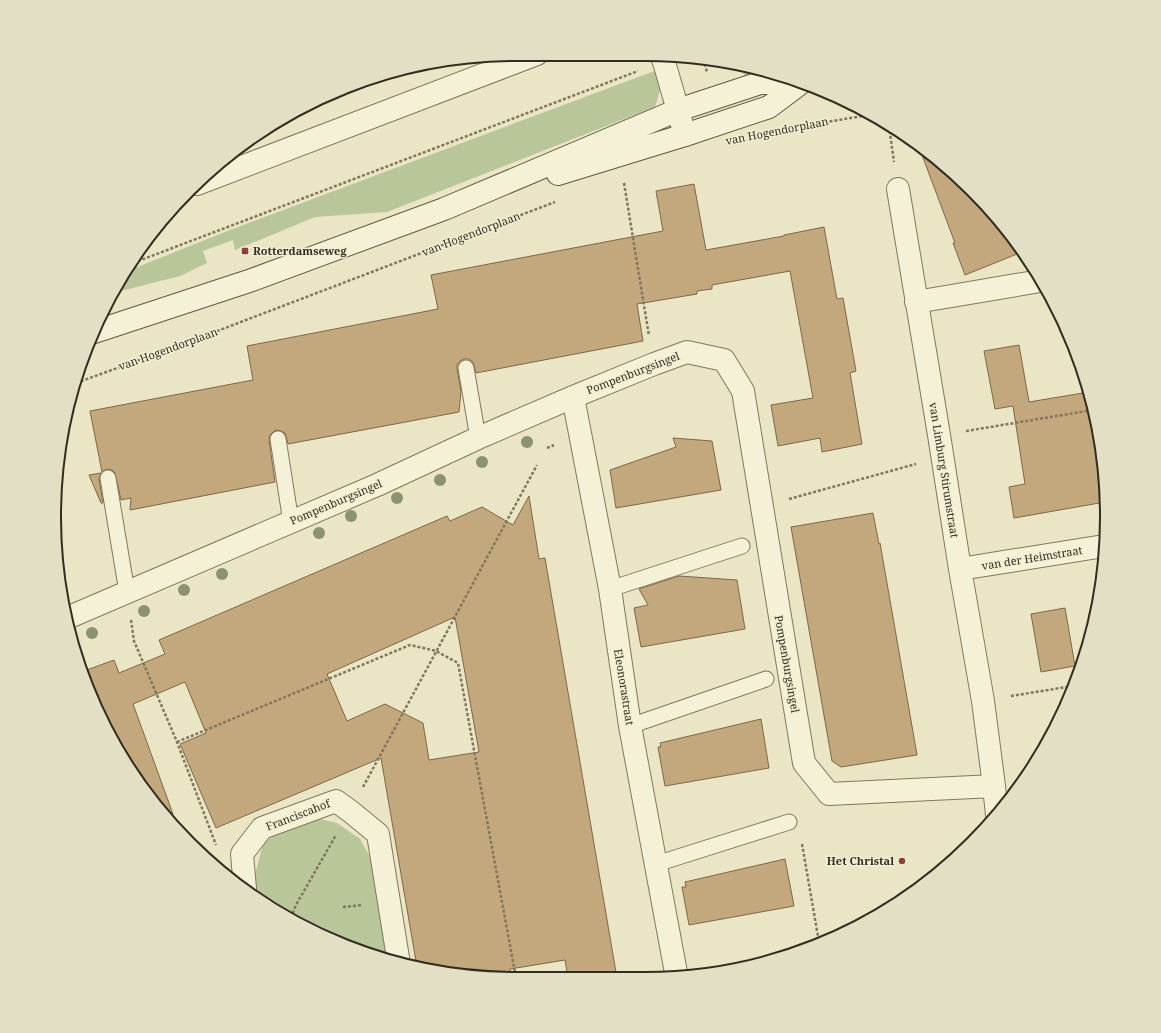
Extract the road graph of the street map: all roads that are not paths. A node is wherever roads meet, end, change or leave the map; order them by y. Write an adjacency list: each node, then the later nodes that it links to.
1 (520, 61): 7 (street)
2 (664, 62): 5 (street)
3 (784, 83): 5 (street, van Hogendorplaan)
4 (796, 87): 6 (street, van Hogendorplaan)
5 (678, 110): 6 (street); 9 (street, van Hogendorplaan)
6 (685, 135): 9 (street, van Hogendorplaan)
7 (210, 179)
8 (898, 188): 11 (street, van Limburg Stirumstraat)
9 (444, 209): 12 (street, van Hogendorplaan)
10 (1035, 282): 11 (street)
11 (916, 302): 21 (street, van Limburg Stirumstraat)
12 (102, 330)
13 (466, 368): 15 (lane)
14 (573, 397): 15 (street, Pompenburgsingel); 22 (street, Eleonorastraat); 27 (street, Pompenburgsingel)
15 (478, 438): 18 (street, Pompenburgsingel)
16 (278, 439): 18 (lane)
17 (108, 478): 23 (lane)
18 (291, 522): 23 (street, Pompenburgsingel)
19 (742, 546): 22 (lane)
20 (1099, 547): 21 (street, van der Heimstraat)
21 (960, 569): 27 (street, van Limburg Stirumstraat)
22 (610, 589): 26 (street, Eleonorastraat)
23 (127, 592): 24 (street, Pompenburgsingel)
24 (73, 616)
25 (766, 679): 26 (lane)
26 (630, 726): 30 (street, Eleonorastraat)
27 (994, 786): 28 (street, van Limburg Stirumstraat)
28 (996, 806)
29 (789, 822): 30 (lane)
30 (656, 864): 33 (street, Eleonorastraat)
31 (244, 881): 32 (street, Franciscahof)
32 (398, 956)
33 (676, 971)

